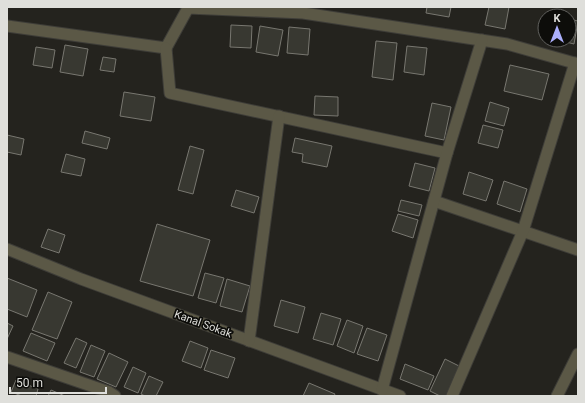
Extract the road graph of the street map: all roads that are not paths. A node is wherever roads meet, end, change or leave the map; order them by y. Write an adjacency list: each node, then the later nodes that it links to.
1 (188, 7): 2 (street); 5 (street)
2 (319, 11): 4 (street)
3 (7, 26): 5 (street)
4 (482, 40): 6 (street); 8 (street)
5 (166, 48): 7 (street)
6 (576, 63): 10 (street)
7 (279, 116): 8 (street); 13 (street)
8 (447, 153): 9 (street)
9 (434, 201): 10 (street); 16 (street)
10 (523, 231): 12 (street); 19 (street)
11 (7, 249): 13 (street, Kanal Sokak)
12 (578, 250)
13 (249, 341): 16 (street, Kanal Sokak)
14 (578, 354): 20 (street)
15 (7, 357): 17 (street)
16 (382, 390): 18 (street, Kanal Sokak)
17 (115, 396)
18 (400, 396)
19 (452, 396)
20 (557, 396)

